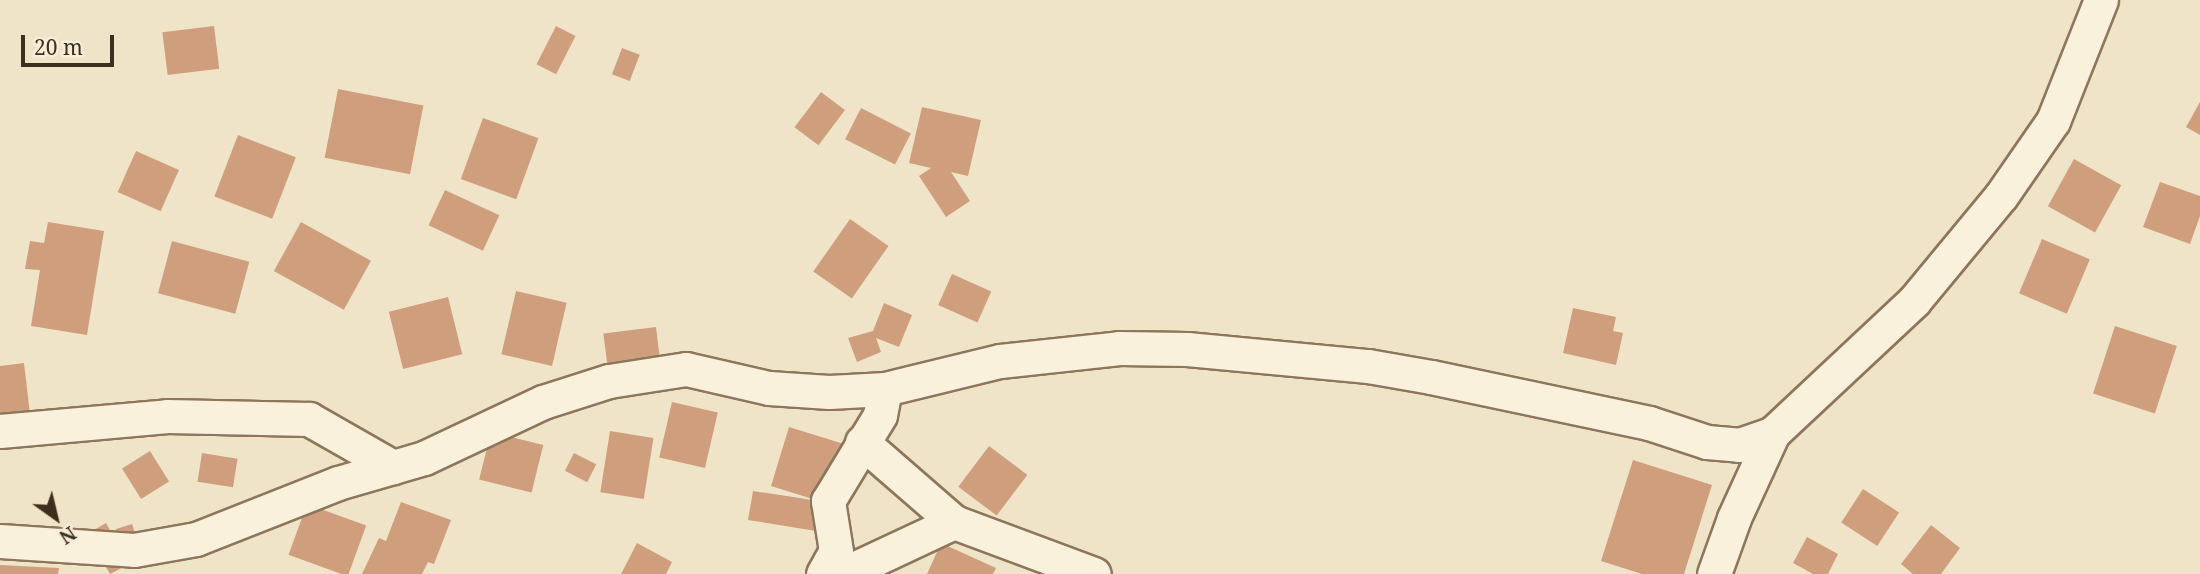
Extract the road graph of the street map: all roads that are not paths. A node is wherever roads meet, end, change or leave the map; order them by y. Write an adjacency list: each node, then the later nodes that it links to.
1 (2101, 0): 4 (street)
2 (885, 389): 4 (street); 5 (street); 6 (street)
3 (0, 431): 6 (street)
4 (1773, 433): 12 (street)
5 (862, 442): 7 (street); 9 (street)
6 (393, 467): 8 (street)
7 (954, 522): 10 (street); 11 (street)
8 (0, 541)
9 (823, 574)
10 (843, 574)
11 (1094, 574)
12 (1714, 574)

